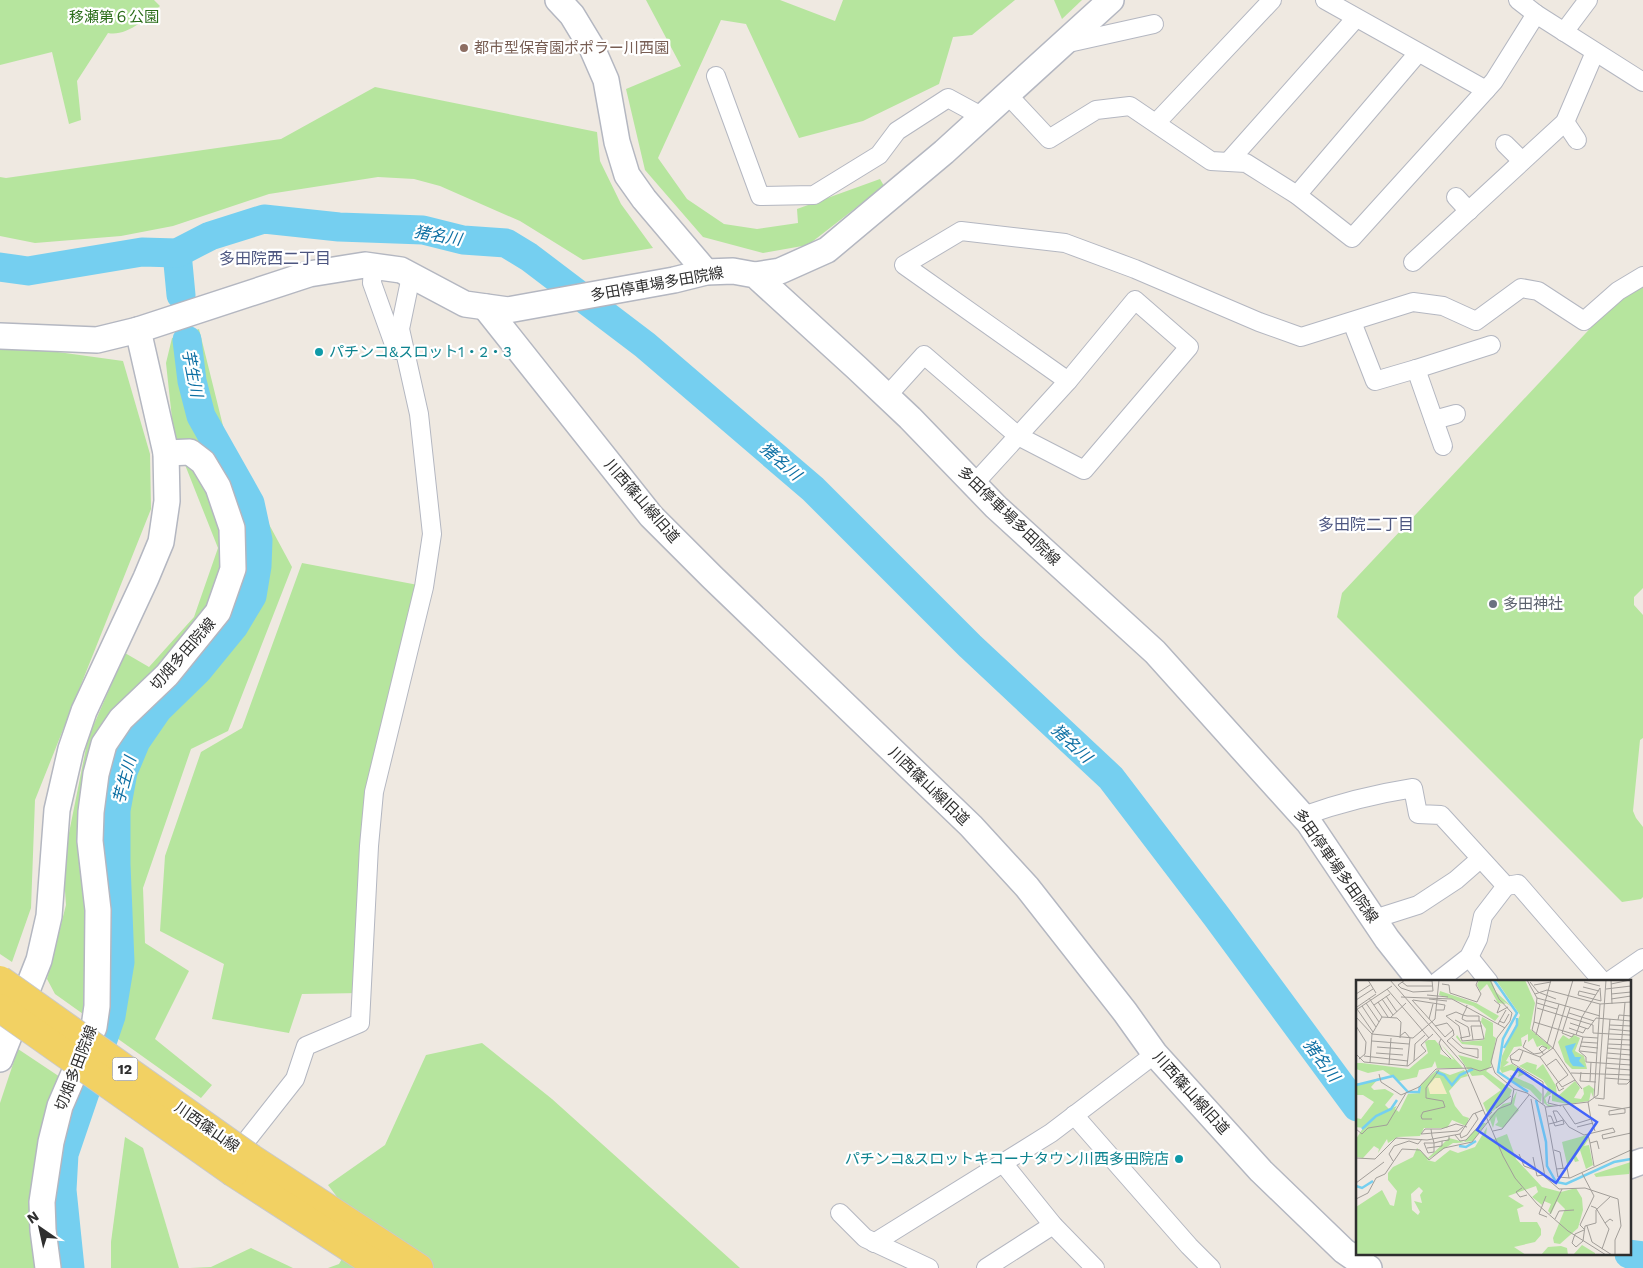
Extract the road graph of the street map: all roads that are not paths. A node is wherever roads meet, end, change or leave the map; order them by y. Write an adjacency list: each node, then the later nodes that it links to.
1 (558, 0): 30 (street)
2 (1111, 0): 11 (street)
3 (1272, 0): 20 (street)
4 (1325, 0): 8 (street)
5 (1518, 0): 7 (street)
6 (1588, 0): 10 (street)
7 (1536, 14): 10 (street); 16 (street)
8 (1356, 18): 13 (street); 23 (street)
9 (1154, 24): 11 (street)
10 (1564, 32): 12 (street)
11 (1064, 44): 17 (street)
12 (1596, 52): 15 (street); 19 (street)
13 (1418, 53): 16 (street); 25 (street)
14 (716, 76): 18 (street)
15 (1643, 82)
16 (1486, 90): 25 (street)
17 (1008, 96): 18 (street); 20 (street)
18 (983, 118): 31 (street)
19 (1565, 122): 21 (street); 24 (street)
20 (1156, 124): 23 (street)
21 (1577, 140)
22 (1505, 144): 24 (street)
23 (1229, 161): 25 (street)
24 (1522, 161): 27 (street)
25 (1296, 195)
26 (1456, 197): 27 (street)
27 (1469, 211): 28 (street)
28 (1413, 262)
29 (373, 266): 32 (street); 36 (street); 42 (street)
30 (706, 272): 31 (street, 多田停車場多田院線); 34 (street, 多田停車場多田院線)
31 (755, 275): 41 (street, 多田停車場多田院線)
32 (411, 276): 34 (street); 42 (street)
33 (1643, 276): 35 (street)
34 (496, 309): 62 (street, 川西篠山線旧道)
35 (1352, 322): 39 (street); 40 (street)
36 (138, 330): 37 (street); 47 (street)
37 (0, 336)
38 (1491, 345): 39 (street)
39 (1416, 369): 44 (street)
40 (1068, 381): 45 (street); 45 (street)
41 (887, 396): 45 (street); 48 (street, 多田停車場多田院線)
42 (419, 414): 65 (street)
43 (1456, 414): 44 (street)
44 (1434, 420): 46 (street)
45 (1018, 436): 48 (street)
46 (1443, 446)
47 (166, 453): 63 (street); 72 (street, 切畑多田院線)
48 (974, 484): 49 (street, 多田停車場多田院線)
49 (1303, 816): 50 (street); 52 (street, 多田停車場多田院線)
50 (1480, 859): 51 (street); 52 (street)
51 (1506, 886): 53 (street); 59 (street)
52 (1374, 919): 56 (street, 多田停車場多田院線)
53 (1469, 957): 57 (street); 58 (street)
54 (1643, 958): 60 (street)
55 (0, 980): 65 (main road, 川西篠山線 / 12, bridge)
56 (1420, 980)
57 (1440, 980)
58 (1487, 980)
59 (1601, 980)
60 (1611, 980)
61 (0, 1008): 65 (main road, 川西篠山線 / 12, bridge)
62 (1155, 1054): 64 (street); 79 (street, 川西篠山線旧道)
63 (0, 1059)
64 (1074, 1115): 67 (street); 78 (street)
65 (241, 1160): 73 (main road, 川西篠山線 / 12); 74 (main road, 川西篠山線 / 12)
66 (1643, 1161): 68 (street)
67 (1003, 1163): 70 (street); 71 (street)
68 (1630, 1166)
69 (840, 1213): 71 (street)
70 (1053, 1225): 76 (street); 77 (street)
71 (874, 1243): 75 (street)
72 (48, 1268)
73 (381, 1268)
74 (419, 1268)
75 (929, 1268)
76 (986, 1268)
77 (1095, 1268)
78 (1211, 1268)
79 (1368, 1268)

